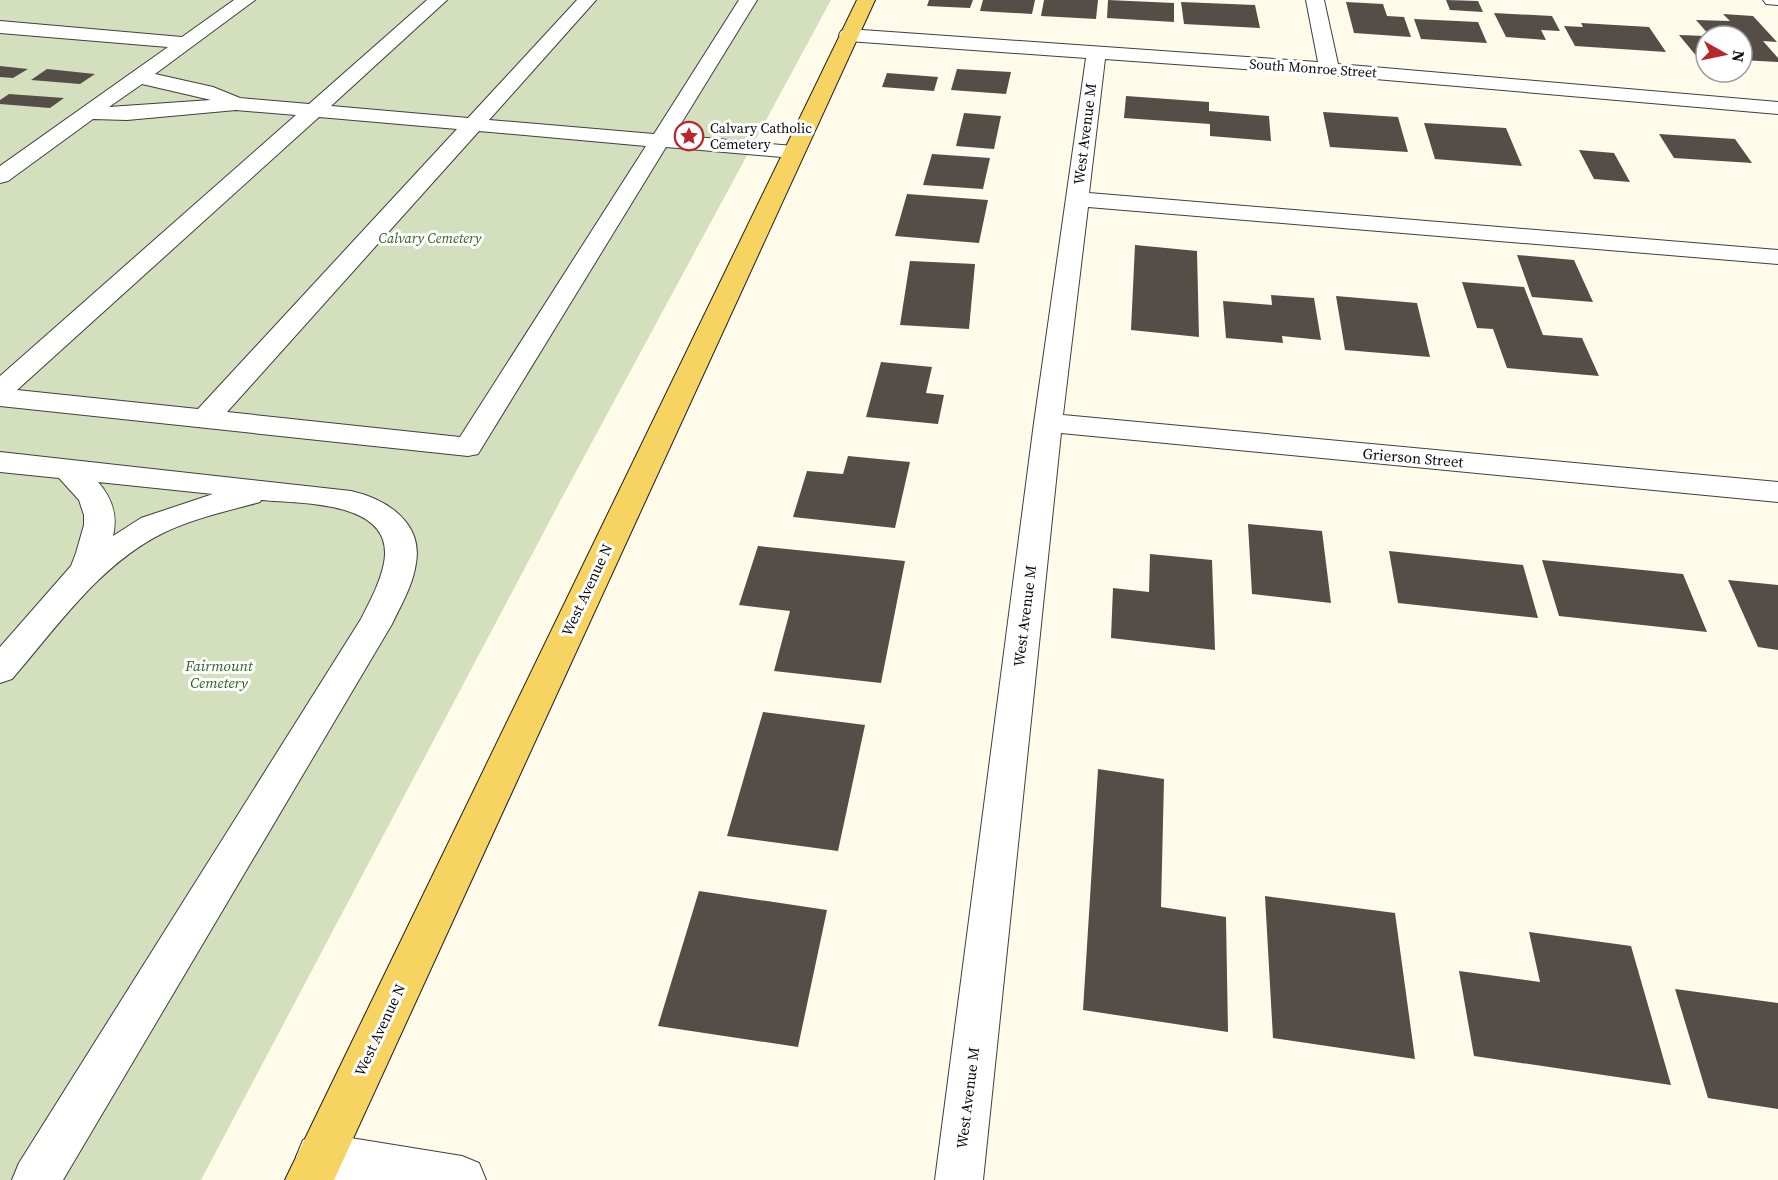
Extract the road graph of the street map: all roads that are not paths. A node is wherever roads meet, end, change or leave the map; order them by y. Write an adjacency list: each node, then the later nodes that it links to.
1 (246, 0): 11 (street)
2 (438, 0): 17 (street)
3 (587, 0): 19 (street)
4 (748, 0): 20 (street)
5 (866, 0): 10 (main road, West Avenue N)
6 (1315, 0): 13 (street)
7 (1772, 0): 8 (street)
8 (1778, 0)
9 (0, 27): 11 (street)
10 (848, 35): 12 (street, South Monroe Street); 21 (main road, West Avenue N)
11 (186, 43): 14 (street)
12 (1096, 52): 13 (street, South Monroe Street); 23 (street, West Avenue M)
13 (1329, 69): 16 (street, South Monroe Street)
14 (139, 77): 15 (street); 18 (street)
15 (236, 104): 17 (street); 18 (street)
16 (1778, 108)
17 (314, 111): 19 (street); 25 (street)
18 (88, 113): 22 (street)
19 (474, 124): 20 (street); 27 (street)
20 (660, 141): 21 (street); 27 (street)
21 (793, 152): 35 (main road, West Avenue N)
22 (0, 176)
23 (1077, 199): 24 (street); 28 (street, West Avenue M)
24 (1778, 257)
25 (0, 392)
26 (0, 397): 27 (street)
27 (205, 419)
28 (1048, 423): 32 (street, Grierson Street); 38 (street, West Avenue M)
29 (7, 464): 30 (street)
30 (66, 468): 31 (street); 33 (street)
31 (269, 490): 33 (street); 36 (street)
32 (1778, 492)
33 (86, 571): 34 (street)
34 (0, 670)
35 (315, 1168): 37 (street)
36 (36, 1180)
37 (462, 1180)
38 (959, 1180)

